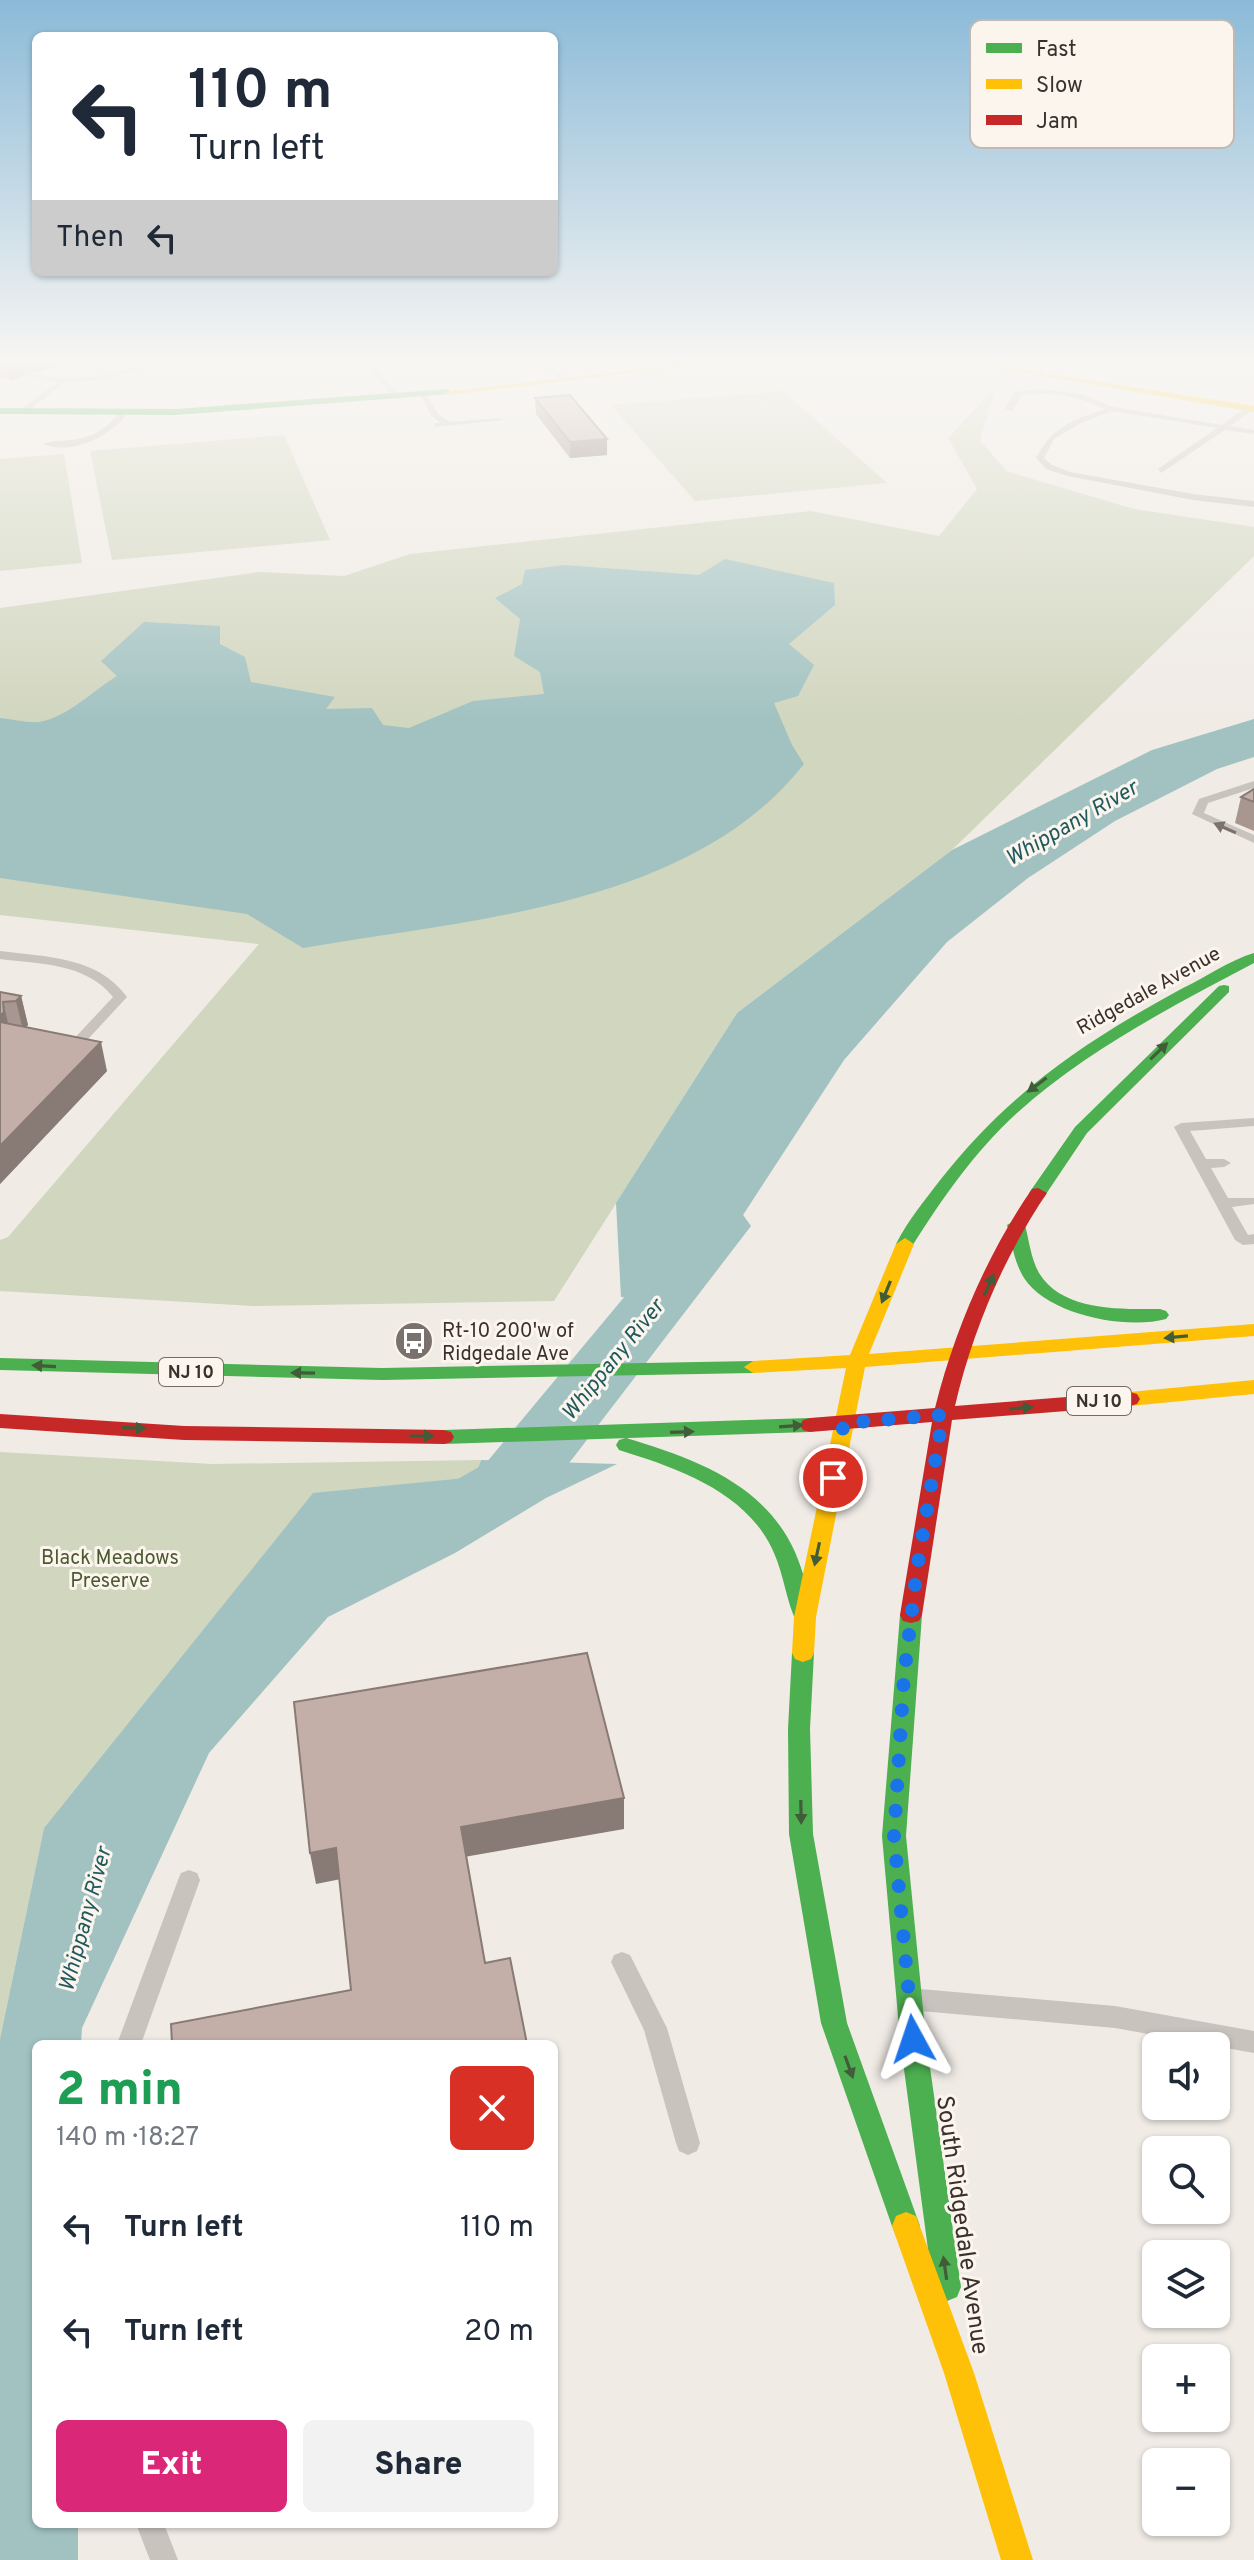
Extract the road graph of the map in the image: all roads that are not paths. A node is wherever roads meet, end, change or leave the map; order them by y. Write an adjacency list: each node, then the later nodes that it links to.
1 (1119, 483): 2 (lane)
2 (1254, 504)
3 (1254, 784): 4 (lane, one-way to 3)
4 (1254, 839)
5 (0, 955): 7 (lane)
6 (1254, 958): 13 (main road, Ridgedale Avenue, one-way to 6); 18 (main road, Ridgedale Avenue, one-way to 18)
7 (45, 1042)
8 (1254, 1122): 10 (lane)
9 (1224, 1163): 10 (lane)
10 (1201, 1164): 12 (lane)
11 (1249, 1201): 12 (lane)
12 (1222, 1203): 14 (lane)
13 (1016, 1225): 15 (main road); 17 (main road, Ridgedale Avenue, one-way to 13)
14 (1254, 1239)
15 (1254, 1320)
16 (1254, 1330): 17 (main road, NJ 10, one-way to 17)
17 (957, 1356): 18 (main road, NJ 10); 21 (main road, Ridgedale Avenue)
18 (857, 1361): 19 (main road, NJ 10, one-way to 19); 23 (main road, Ridgedale Avenue)
19 (0, 1364)
20 (1254, 1387): 21 (main road, NJ 10, one-way to 20)
21 (943, 1415): 23 (main road, NJ 10); 28 (main road, South Ridgedale Avenue)
22 (0, 1421): 24 (main road, NJ 10, one-way to 24)
23 (844, 1423): 24 (main road, NJ 10, one-way to 23); 25 (main road, South Ridgedale Avenue, one-way to 25)
24 (593, 1435): 25 (main road)
25 (805, 1617): 32 (main road, South Ridgedale Avenue, one-way to 32)
26 (189, 1880): 29 (lane)
27 (622, 1962): 31 (lane)
28 (910, 1999): 30 (lane); 32 (main road, South Ridgedale Avenue, one-way to 28)
29 (130, 2040)
30 (1254, 2042)
31 (688, 2143)
32 (959, 2373): 35 (main road, South Ridgedale Avenue)
33 (152, 2528): 34 (lane)
34 (164, 2560)
35 (1017, 2560)

